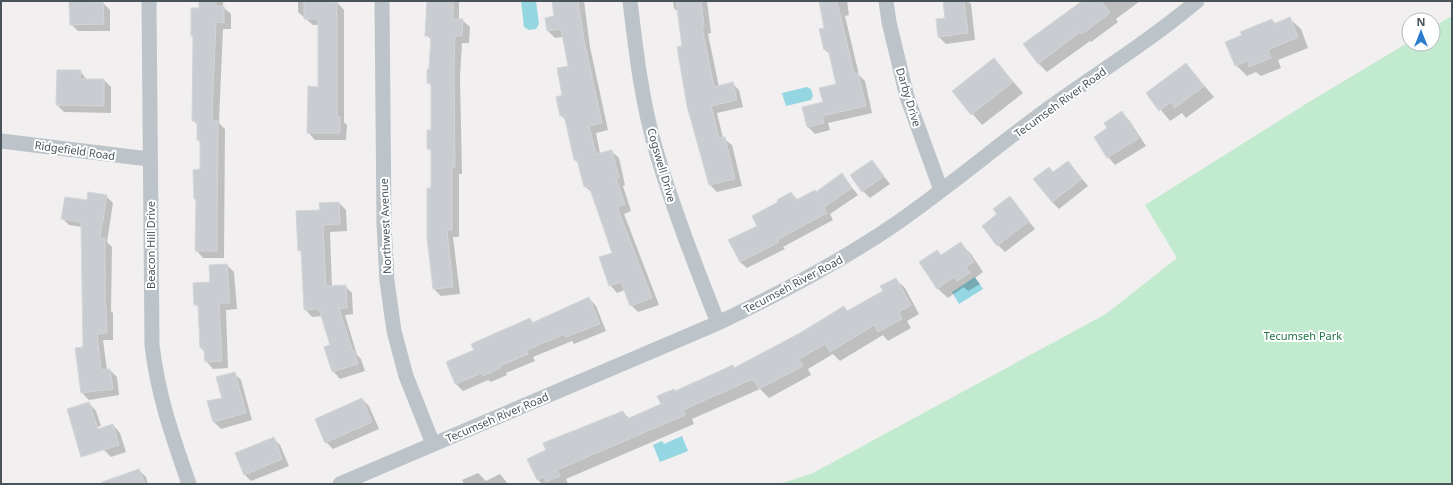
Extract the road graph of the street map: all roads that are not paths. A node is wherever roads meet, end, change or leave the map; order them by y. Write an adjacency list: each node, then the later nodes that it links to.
1 (149, 1): 7 (street, Beacon Hill Drive)
2 (382, 1): 10 (street, Northwest Avenue)
3 (630, 1): 9 (street, Cogswell Drive)
4 (886, 1): 8 (street, Darby Drive)
5 (1197, 1): 8 (street, Tecumseh River Road)
6 (1, 141): 7 (street, Ridgefield Road)
7 (149, 159): 11 (street, Beacon Hill Drive)
8 (941, 190): 9 (street, Tecumseh River Road)
9 (718, 323): 10 (street, Tecumseh River Road)
10 (433, 444): 12 (street, Tecumseh River Road)
11 (189, 484)
12 (340, 484)

